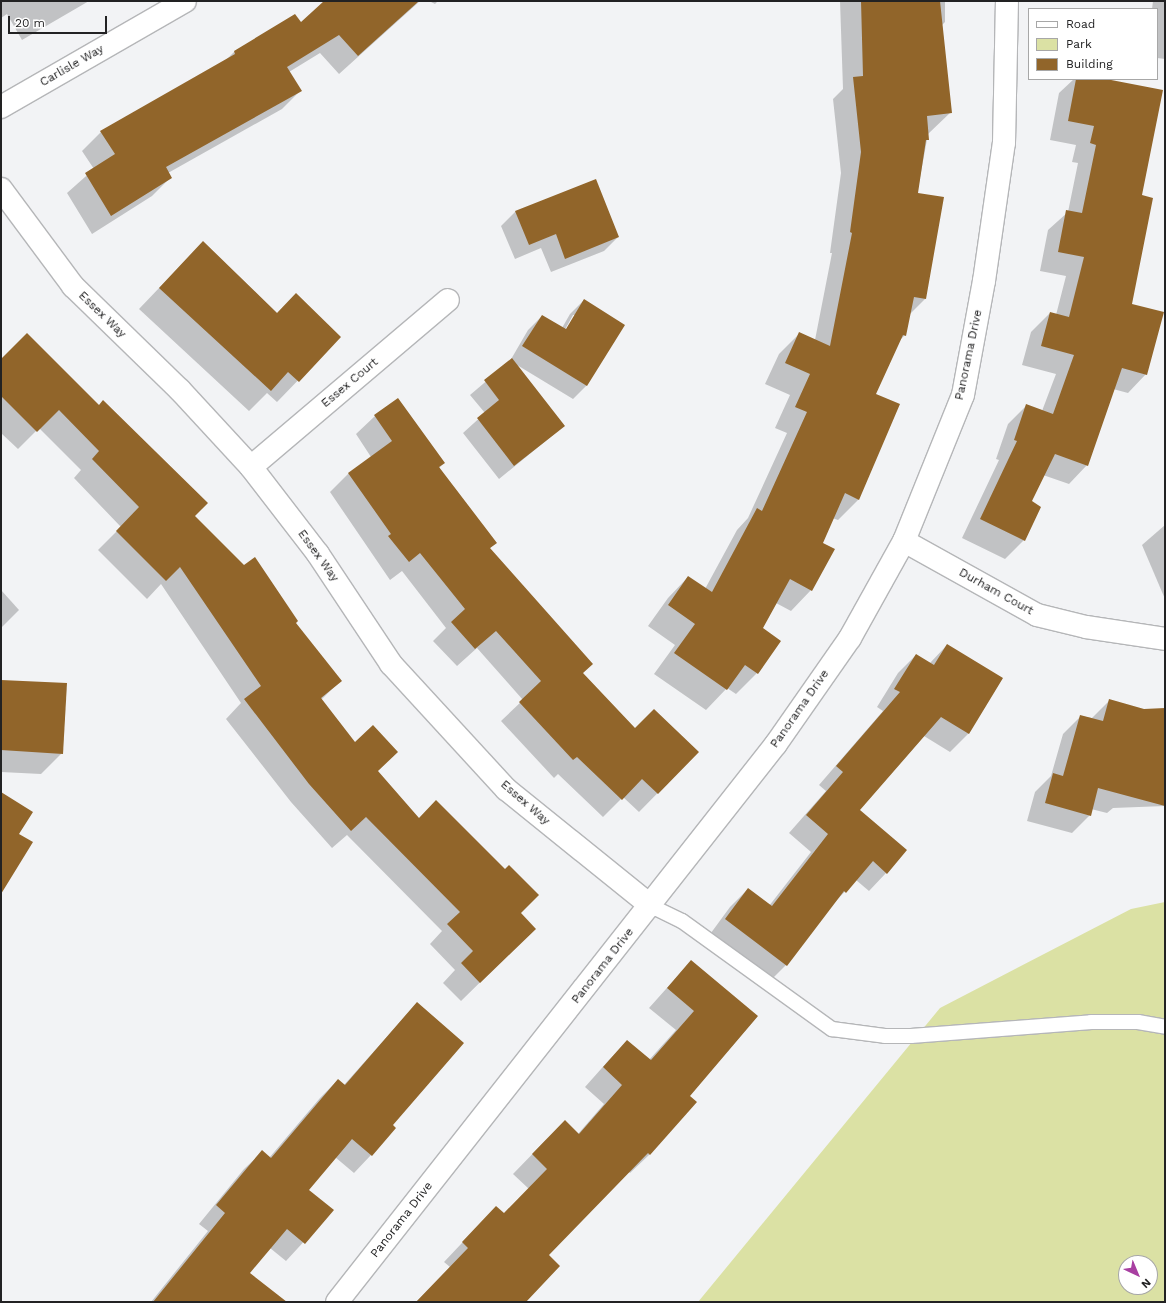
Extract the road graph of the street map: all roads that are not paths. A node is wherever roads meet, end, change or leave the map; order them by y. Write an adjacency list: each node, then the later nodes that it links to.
1 (185, 1): 3 (street, Carlisle Way)
2 (1007, 1): 7 (street, Panorama Drive)
3 (1, 107)
4 (1, 189): 6 (street, Essex Way)
5 (448, 300): 6 (street, Essex Court)
6 (251, 467): 9 (street, Essex Way)
7 (904, 541): 8 (street, Durham Court); 9 (street, Panorama Drive)
8 (1165, 639)
9 (651, 906): 10 (lane); 11 (street, Panorama Drive)
10 (1165, 1027)
11 (337, 1302)

